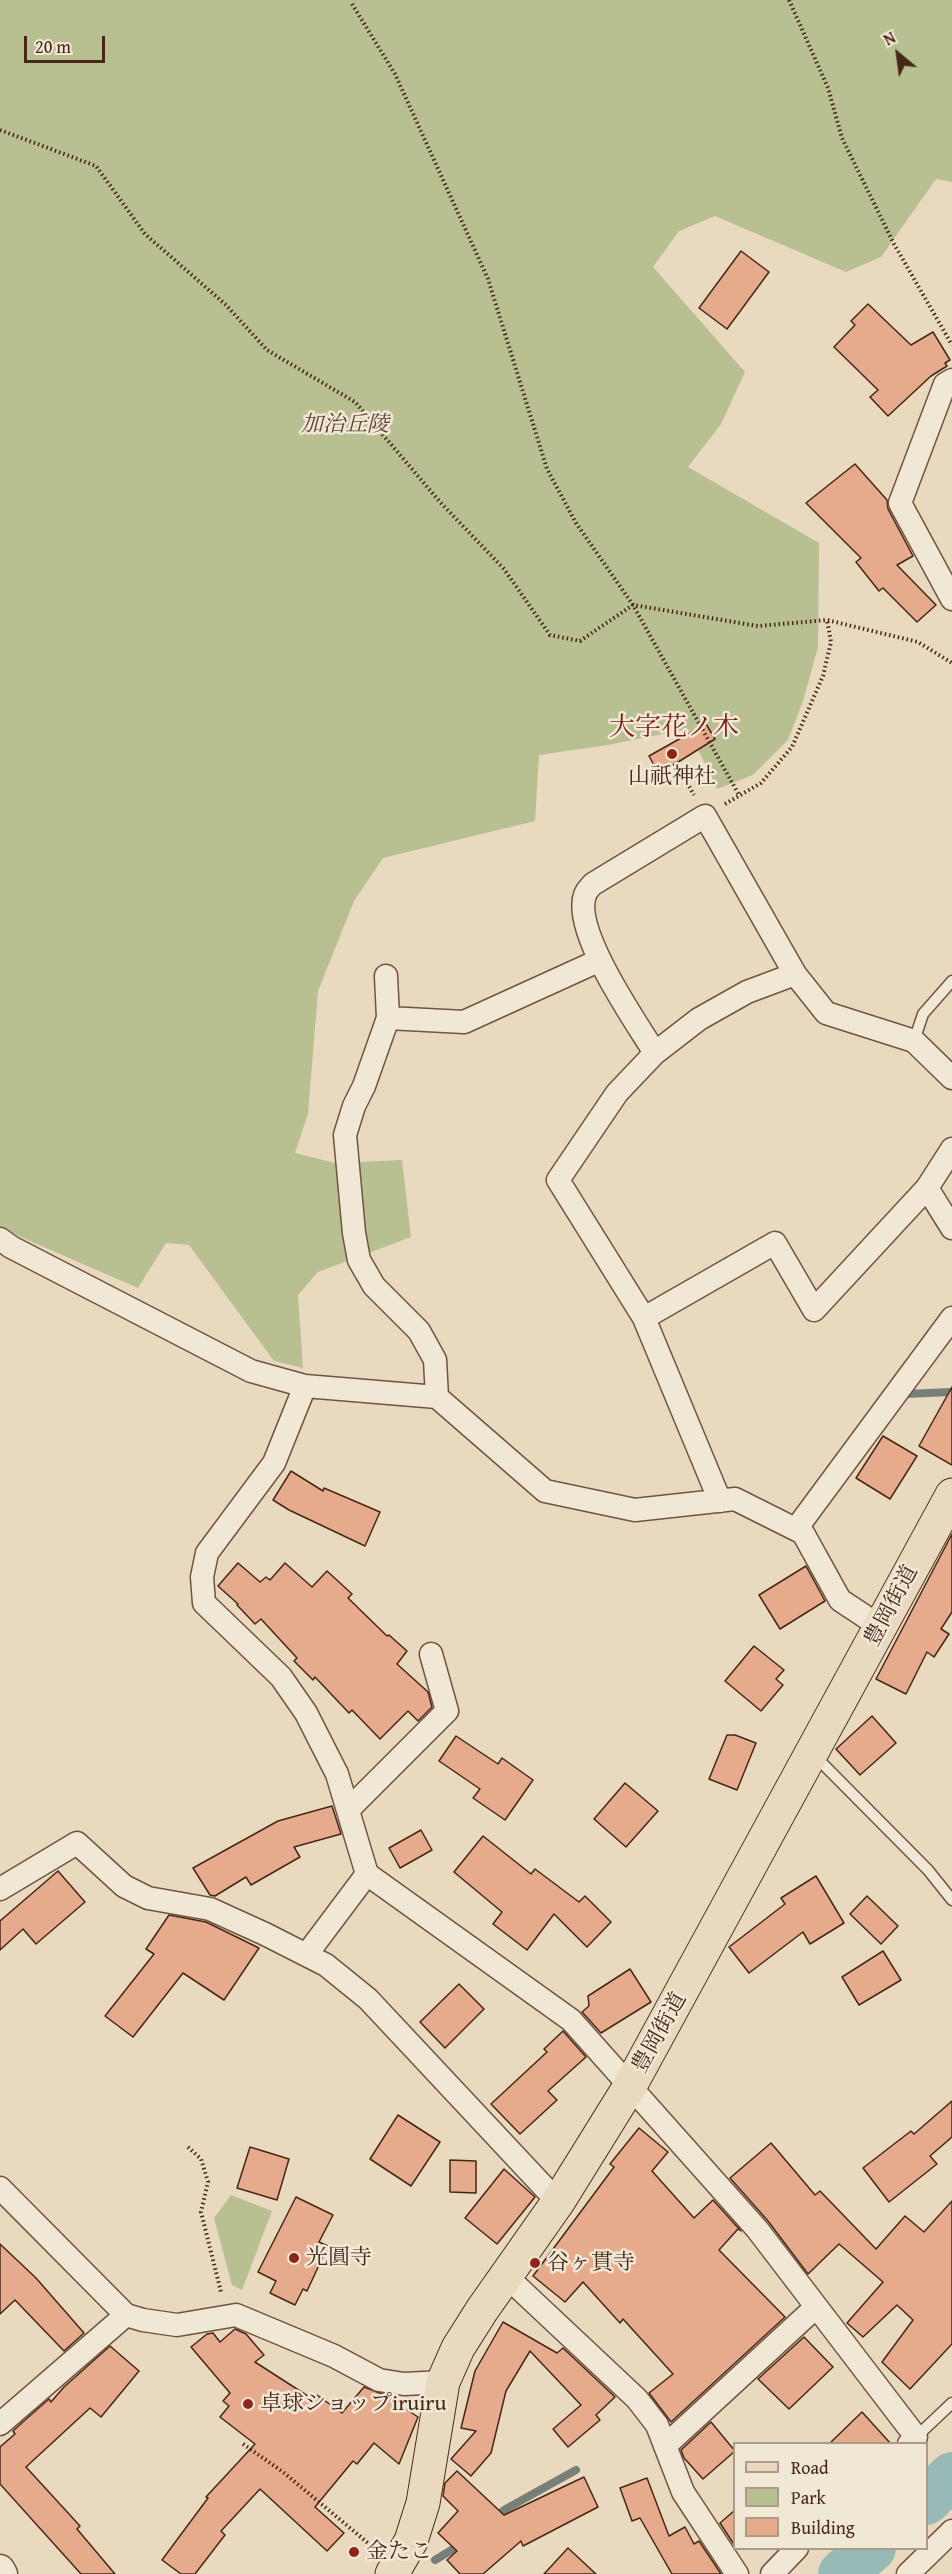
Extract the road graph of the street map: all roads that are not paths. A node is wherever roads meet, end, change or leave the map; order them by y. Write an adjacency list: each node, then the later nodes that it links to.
1 (952, 380): 2 (street)
2 (952, 599)
3 (598, 961): 4 (street); 7 (street); 9 (street)
4 (795, 974): 8 (street); 9 (street)
5 (386, 976): 7 (street)
6 (952, 981): 8 (lane)
7 (388, 1018): 18 (street)
8 (914, 1041): 10 (street)
9 (655, 1053): 15 (street)
10 (952, 1078)
11 (952, 1149): 12 (street)
12 (927, 1188): 13 (street); 15 (street)
13 (952, 1228)
14 (0, 1239): 17 (street)
15 (644, 1318): 19 (street)
16 (952, 1318): 21 (street)
17 (304, 1386): 18 (street); 25 (street)
18 (437, 1397): 19 (street)
19 (720, 1500): 21 (street)
20 (947, 1517): 22 (main road, 豊岡街道)
21 (796, 1529): 22 (street)
22 (881, 1627): 24 (main road, 豊岡街道)
23 (431, 1654): 25 (street)
24 (812, 1753): 28 (lane); 30 (main road, 豊岡街道)
25 (348, 1810): 26 (street)
26 (367, 1874): 29 (street); 30 (street)
27 (0, 1889): 29 (street)
28 (952, 1900)
29 (307, 1954): 32 (street)
30 (630, 2086): 32 (main road, 豊岡街道); 34 (street)
31 (0, 2188): 35 (street)
32 (558, 2202): 33 (main road, 豊岡街道)
33 (506, 2276): 36 (main road, 豊岡街道); 40 (street)
34 (816, 2307): 39 (street); 40 (street)
35 (126, 2315): 36 (street); 38 (street)
36 (443, 2382): 44 (main road, 豊岡街道)
37 (952, 2403): 39 (lane)
38 (0, 2424)
39 (913, 2440)
40 (665, 2446): 46 (street)
41 (952, 2531): 48 (street)
42 (795, 2550): 47 (street)
43 (0, 2569): 45 (street)
44 (395, 2571)
45 (3, 2574)
46 (737, 2574)
47 (772, 2574)
48 (908, 2574)

